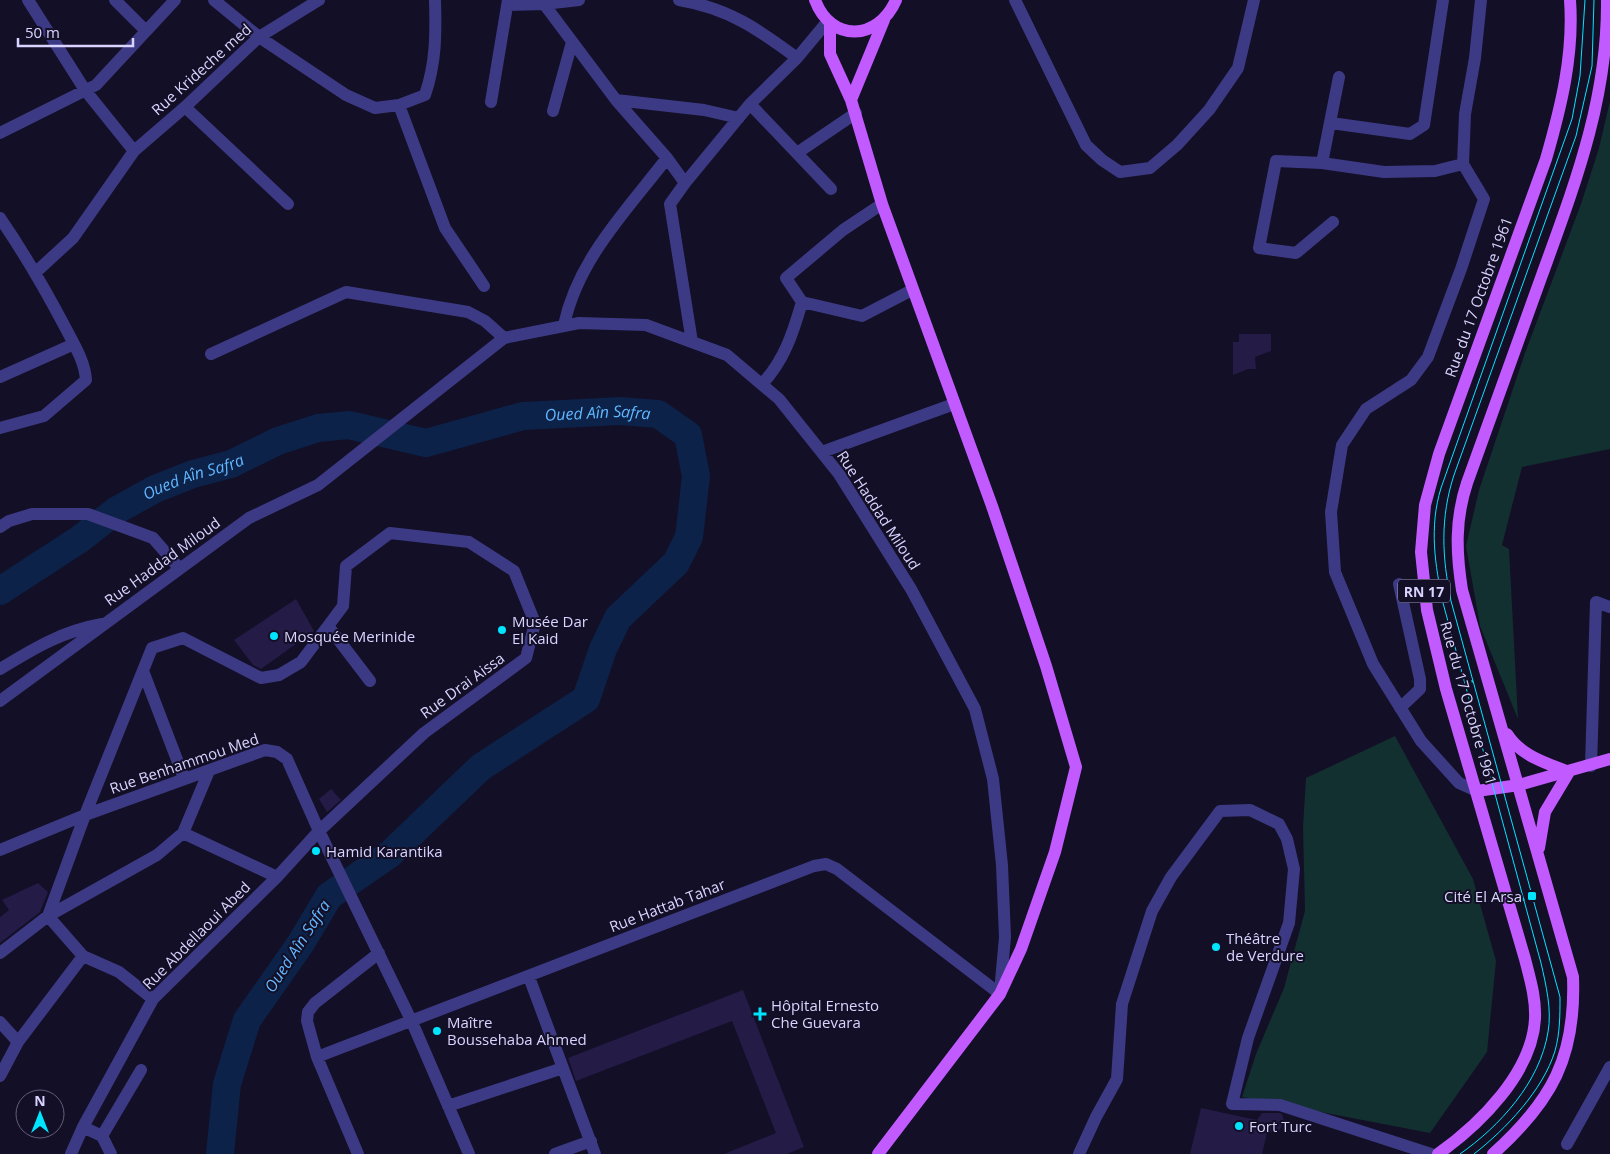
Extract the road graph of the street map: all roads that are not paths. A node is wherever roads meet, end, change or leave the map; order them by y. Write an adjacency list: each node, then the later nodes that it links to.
1 (28, 0): 26 (street)
2 (115, 0): 21 (street)
3 (176, 0): 21 (street)
4 (214, 0): 22 (street)
5 (319, 0): 22 (street, Rue Krideche med)
6 (435, 0): 31 (street)
7 (579, 0): 18 (street)
8 (679, 0): 24 (street)
9 (815, 0): 20 (main road)
10 (896, 0): 19 (main road)
11 (1015, 0): 12 (street)
12 (1254, 0)
13 (1443, 0): 36 (street)
14 (1481, 0): 42 (street)
15 (1570, 0): 81 (main road, Rue du 17 Octobre 1961 / RN 17)
16 (1607, 0): 74 (main road, Rue du 17 Octobre 1961 / RN 17)
17 (508, 3): 18 (street); 29 (street)
18 (544, 4): 23 (street)
19 (884, 20): 20 (main road); 28 (main road)
20 (829, 23): 24 (street); 28 (main road)
21 (145, 30): 26 (street)
22 (259, 37): 31 (street); 32 (street, Rue Krideche med)
23 (572, 42): 27 (street); 33 (street)
24 (797, 58): 30 (street)
25 (1339, 77): 36 (street)
26 (85, 90): 37 (street); 38 (street)
27 (616, 100): 35 (street); 40 (street)
28 (851, 100): 34 (main road)
29 (491, 102)
30 (750, 104): 35 (street); 39 (street)
31 (399, 105): 50 (street)
32 (184, 107): 38 (street, Rue Krideche med); 45 (street)
33 (553, 111)
34 (856, 113): 39 (street); 46 (main road)
35 (739, 118): 43 (street)
36 (1331, 123): 41 (street)
37 (0, 133)
38 (134, 151): 49 (street, Rue Krideche med)
39 (797, 152): 44 (street)
40 (667, 158): 43 (street); 53 (street)
41 (1322, 163): 42 (street); 48 (street)
42 (1463, 164): 73 (street)
43 (685, 183): 55 (street)
44 (831, 189)
45 (288, 204)
46 (882, 204): 51 (main road); 52 (street)
47 (0, 218): 49 (street)
48 (1334, 222)
49 (36, 272): 56 (street)
50 (484, 286)
51 (912, 290): 52 (street); 60 (main road)
52 (802, 302): 59 (street)
53 (564, 325): 54 (street, Rue Haddad Miloud); 55 (street, Rue Haddad Miloud)
54 (504, 338): 57 (street); 64 (street, Rue Haddad Miloud)
55 (692, 342): 59 (street, Rue Haddad Miloud)
56 (74, 344): 58 (street); 61 (street)
57 (211, 354)
58 (0, 377)
59 (762, 384): 62 (street, Rue Haddad Miloud)
60 (954, 404): 62 (street); 93 (main road)
61 (0, 428)
62 (822, 452): 93 (street, Rue Haddad Miloud)
63 (0, 527): 64 (street)
64 (179, 568): 67 (street, Rue Haddad Miloud)
65 (1399, 584): 73 (street)
66 (1610, 607): 76 (street)
67 (104, 624): 69 (street); 72 (street, Rue Haddad Miloud)
68 (328, 626): 70 (street, Rue Drai Aissa); 71 (street); 83 (street, Rue Drai Aissa)
69 (0, 669)
70 (143, 671): 79 (street); 82 (street, Rue Drai Aissa)
71 (370, 682)
72 (0, 701)
73 (1400, 708): 81 (street)
74 (1502, 727): 78 (main road); 80 (main road, Rue du 17 Octobre 1961 / RN 17)
75 (1610, 760): 76 (main road)
76 (1590, 766): 78 (main road)
77 (209, 771): 79 (street, Rue Benhammou Med); 83 (street, Rue Benhammou Med); 84 (street)
78 (1569, 772): 80 (main road); 86 (main road)
79 (184, 778): 82 (street, Rue Benhammou Med)
80 (1519, 785): 81 (main road); 86 (main road, Rue du 17 Octobre 1961 / RN 17)
81 (1477, 791): 117 (main road, Rue du 17 Octobre 1961 / RN 17)
82 (85, 815): 85 (street); 88 (street, Rue Drai Aissa)
83 (319, 831): 87 (street, Rue Abdellaoui Abed); 89 (street, Rue Benhammou Med)
84 (183, 833): 87 (street); 88 (street)
85 (0, 850)
86 (1539, 851): 118 (main road, Rue du 17 Octobre 1961 / RN 17)
87 (277, 877): 94 (street, Rue Abdellaoui Abed)
88 (48, 916): 90 (street); 91 (street)
89 (379, 952): 96 (street, Rue Benhammou Med); 98 (street)
90 (0, 953)
91 (83, 956): 94 (street); 97 (street)
92 (529, 977): 93 (street, Rue Hattab Tahar); 96 (street, Rue Hattab Tahar); 100 (street)
93 (1000, 994): 114 (main road)
94 (153, 999): 104 (street, Rue Abdellaoui Abed)
95 (0, 1022): 97 (street)
96 (412, 1022): 98 (street, Rue Hattab Tahar); 103 (street, Rue Benhammou Med)
97 (18, 1042): 102 (street)
98 (317, 1057): 110 (street)
99 (1610, 1067): 107 (street)
100 (563, 1068): 103 (street); 106 (street)
101 (141, 1070): 105 (street)
102 (0, 1076)
103 (448, 1106): 111 (street, Rue Benhammou Med)
104 (83, 1127): 105 (street); 108 (street, Rue Abdellaoui Abed)
105 (102, 1136): 109 (street)
106 (590, 1141): 112 (street); 113 (street)
107 (1567, 1144)
108 (71, 1154)
109 (111, 1154)
110 (358, 1154)
111 (469, 1154)
112 (555, 1154)
113 (596, 1154)
114 (878, 1154)
115 (1080, 1154): 116 (street)
116 (1431, 1154)
117 (1438, 1154)
118 (1493, 1154)

